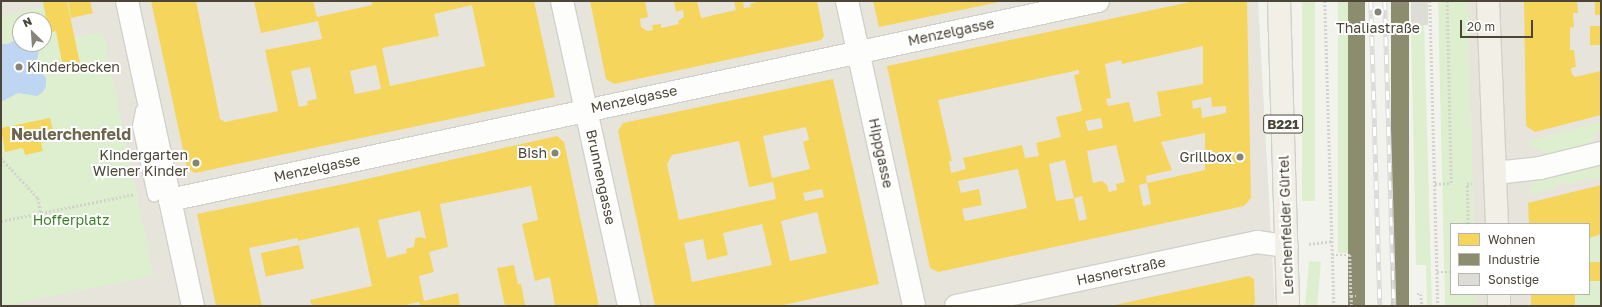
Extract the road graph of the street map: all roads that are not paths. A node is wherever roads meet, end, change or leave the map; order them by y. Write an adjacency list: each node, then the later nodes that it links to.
1 (127, 1): 11 (street)
2 (562, 1): 8 (street, Brunnengasse)
3 (847, 1): 7 (street, Hippgasse)
4 (1098, 1): 7 (street, Menzelgasse)
5 (1279, 1): 13 (main road, Lerchenfelder Gürtel / B221)
6 (1488, 1): 10 (main road)
7 (858, 52): 8 (street, Menzelgasse); 17 (street, Hippgasse)
8 (586, 109): 11 (street, Menzelgasse); 16 (street, Brunnengasse)
9 (1601, 153): 10 (street)
10 (1495, 173): 12 (main road)
11 (162, 198): 15 (street)
12 (1497, 223)
13 (1287, 246): 18 (street, Hasnerstraße); 19 (main road, Lerchenfelder Gürtel / B221)
14 (1499, 295): 20 (main road)
15 (193, 306)
16 (629, 306)
17 (914, 306)
18 (956, 306)
19 (1288, 306)
20 (1499, 306)

